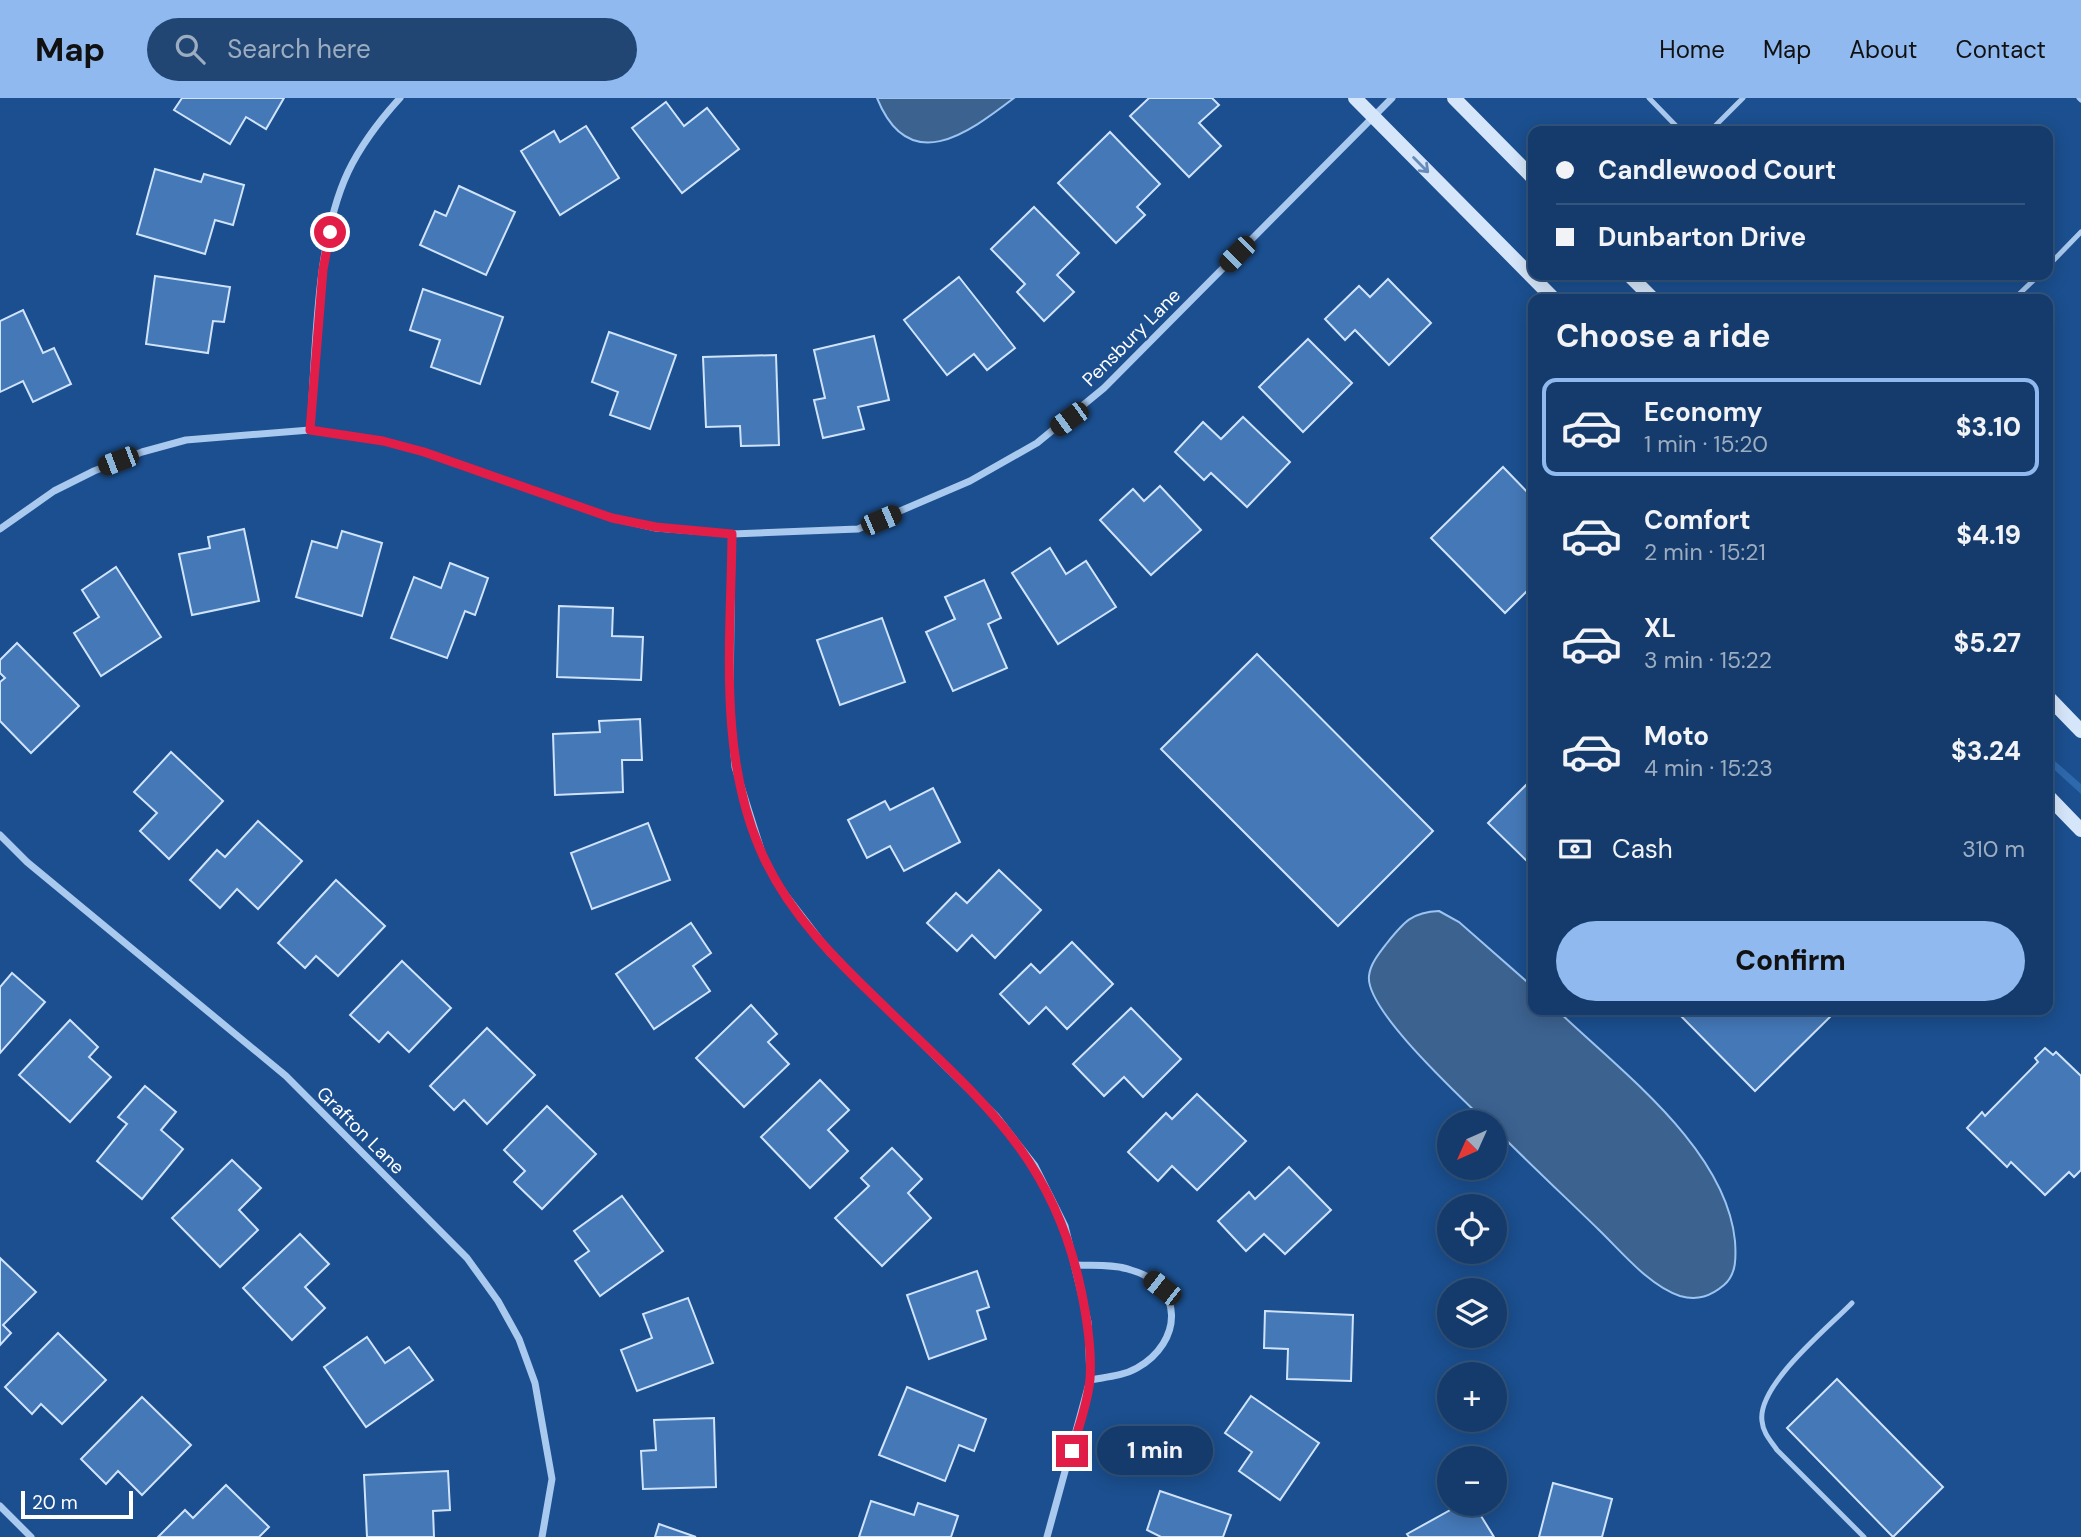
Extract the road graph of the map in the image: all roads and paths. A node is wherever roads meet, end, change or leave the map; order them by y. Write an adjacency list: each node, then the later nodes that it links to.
1 (400, 98): 20 (street)
2 (1355, 98): 7 (main road)
3 (1392, 98): 7 (street, Pensbury Lane)
4 (1454, 98): 10 (main road)
5 (1649, 98): 8 (lane)
6 (1743, 98): 9 (lane)
7 (1373, 116): 13 (main road, one-way to 13); 22 (street, Pensbury Lane)
8 (1676, 126)
9 (1715, 126)
10 (1528, 173)
11 (2081, 232): 12 (lane)
12 (2053, 261)
13 (1528, 273)
14 (1535, 280): 17 (main road, one-way to 17)
15 (1634, 280): 18 (main road)
16 (2034, 280): 19 (lane)
17 (1549, 294)
18 (1648, 294)
19 (2019, 294)
20 (310, 430): 21 (street, Pensbury Lane); 22 (street, Pensbury Lane)
21 (0, 529)
22 (732, 534): 28 (street)
23 (2053, 702): 24 (main road)
24 (2081, 731)
25 (2053, 801): 26 (main road)
26 (2081, 830)
27 (0, 835): 33 (street, Grafton Lane)
28 (1076, 1265): 30 (street); 30 (street)
29 (1852, 1303): 35 (lane)
30 (1090, 1380): 34 (street)
31 (0, 1506): 32 (street)
32 (31, 1537)
33 (542, 1537)
34 (1047, 1537)
35 (1864, 1537)

